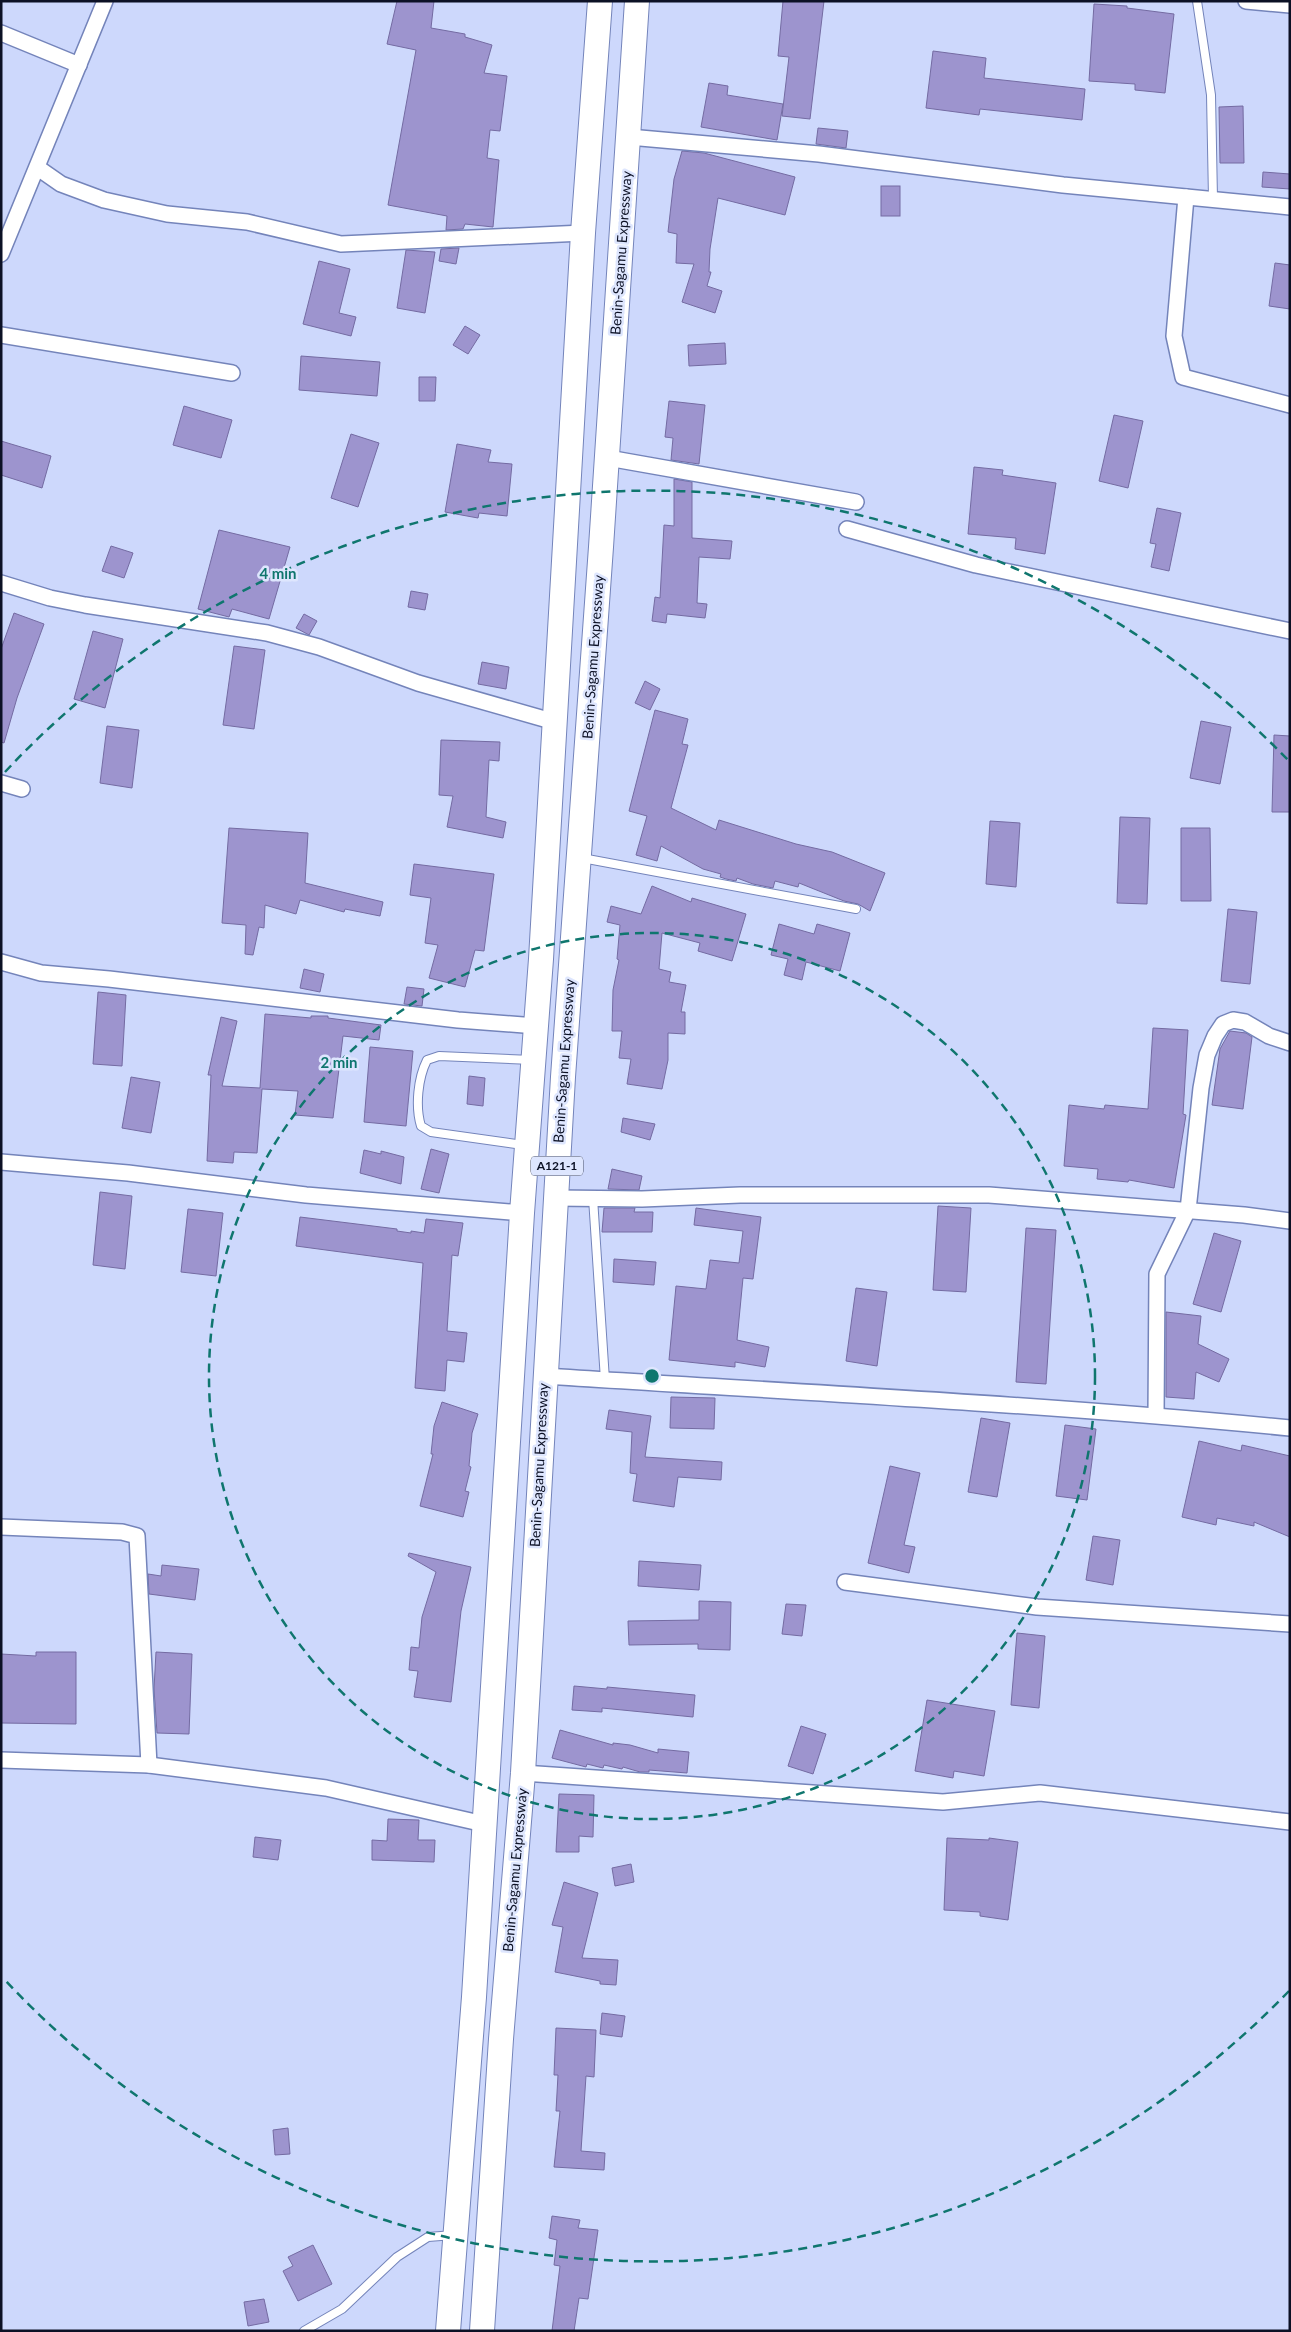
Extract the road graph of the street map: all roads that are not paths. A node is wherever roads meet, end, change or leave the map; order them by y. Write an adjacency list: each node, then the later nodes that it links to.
1 (105, 1): 8 (street)
2 (600, 1): 14 (highway, A121-1)
3 (637, 1): 9 (highway, Benin-Sagamu Expressway / A121-1)
4 (1197, 1): 12 (lane)
5 (1246, 1): 6 (street)
6 (1290, 5)
7 (1, 33): 8 (street)
8 (79, 65): 10 (street)
9 (629, 137): 11 (street); 19 (highway, Benin-Sagamu Expressway / A121-1)
10 (38, 168): 14 (street); 15 (street)
11 (1186, 197): 12 (street); 18 (street)
12 (1213, 199): 13 (street)
13 (1290, 207)
14 (583, 233): 24 (highway, A121-1)
15 (1, 254)
16 (1, 335): 17 (street)
17 (232, 372)
18 (1290, 405)
19 (608, 458): 20 (street); 27 (highway, Benin-Sagamu Expressway / A121-1)
20 (856, 502)
21 (847, 529): 23 (street)
22 (1, 583): 24 (street)
23 (1290, 632)
24 (555, 722): 30 (highway, A121-1)
25 (1, 783): 26 (street)
26 (22, 789)
27 (578, 857): 28 (lane); 35 (highway, Benin-Sagamu Expressway / A121-1)
28 (856, 909)
29 (1, 962): 30 (street)
30 (536, 1026): 32 (highway, A121-1)
31 (1290, 1043): 37 (street)
32 (534, 1060): 33 (highway, A121-1); 33 (lane)
33 (528, 1145): 38 (highway, A121-1)
34 (1, 1162): 38 (street)
35 (555, 1198): 36 (street); 40 (highway, Benin-Sagamu Expressway / A121-1)
36 (593, 1198): 37 (street); 41 (lane)
37 (1188, 1210): 39 (street); 42 (street)
38 (522, 1213): 51 (highway, A121-1)
39 (1290, 1221)
40 (544, 1376): 41 (street); 49 (highway, Benin-Sagamu Expressway / A121-1)
41 (604, 1380): 42 (street)
42 (1156, 1415): 43 (street)
43 (1290, 1428)
44 (1, 1527): 48 (street)
45 (845, 1582): 46 (street)
46 (1290, 1624)
47 (1, 1760): 48 (street)
48 (149, 1766): 51 (street)
49 (523, 1773): 50 (street); 55 (highway, Benin-Sagamu Expressway / A121-1)
50 (1290, 1822)
51 (484, 1824): 52 (highway, A121-1)
52 (456, 2234): 53 (lane); 54 (highway, A121-1)
53 (304, 2331)
54 (448, 2331)
55 (482, 2331)

